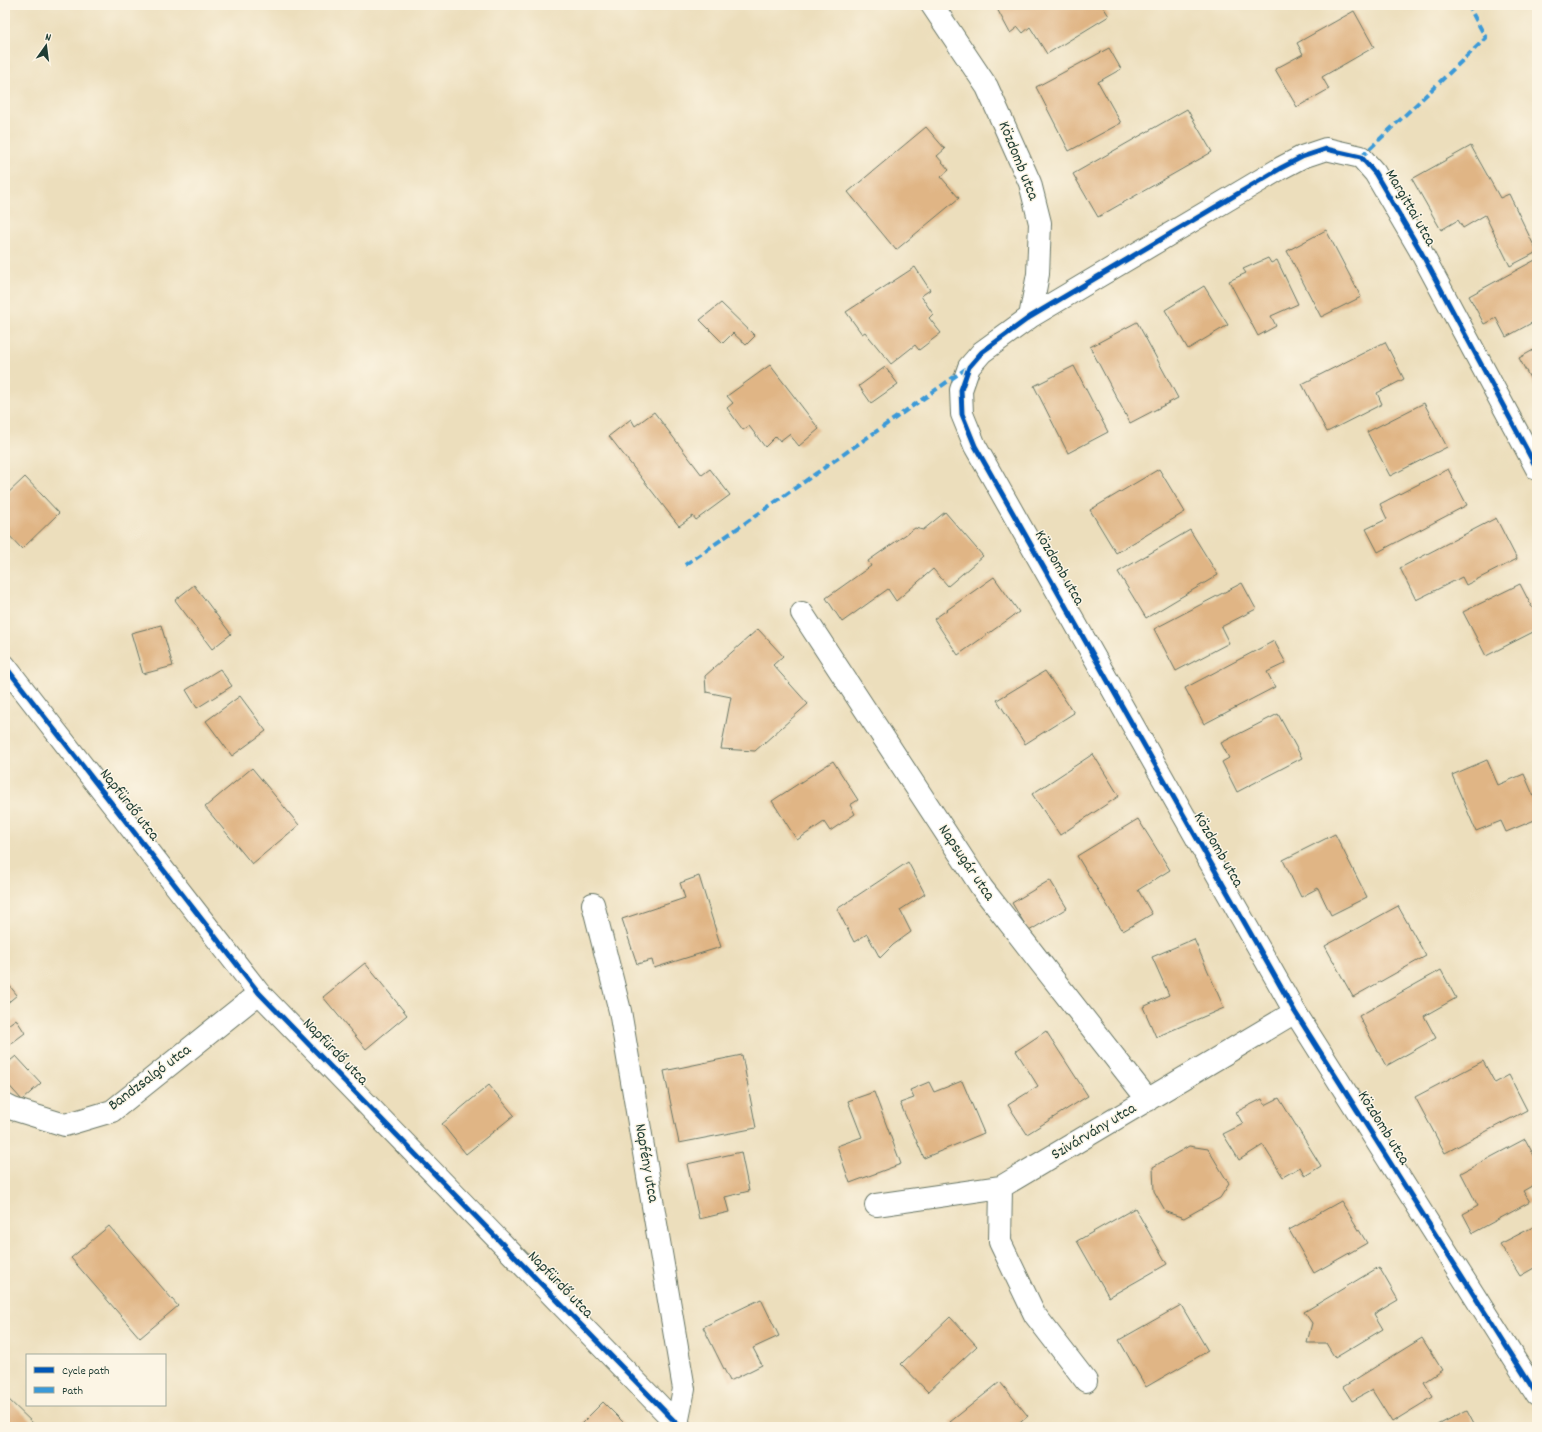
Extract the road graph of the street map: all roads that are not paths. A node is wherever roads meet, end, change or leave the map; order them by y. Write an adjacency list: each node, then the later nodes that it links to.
1 (932, 5): 2 (street, Közdomb utca)
2 (1030, 317): 3 (street, Margittai utca); 8 (street, Közdomb utca)
3 (1537, 469)
4 (802, 613): 9 (street, Napsugár utca)
5 (5, 666): 7 (street, Napfürdő utca)
6 (593, 904): 15 (street, Napfény utca)
7 (259, 993): 10 (street, Bandzsalgó utca); 15 (street, Napfürdő utca)
8 (1296, 1012): 9 (street, Szivárvány utca); 14 (street, Közdomb utca)
9 (1148, 1100): 11 (street, Szivárvány utca)
10 (5, 1105)
11 (1001, 1187): 12 (street, Szivárvány utca); 13 (street)
12 (876, 1205)
13 (1086, 1381)
14 (1537, 1395)
15 (679, 1426)

